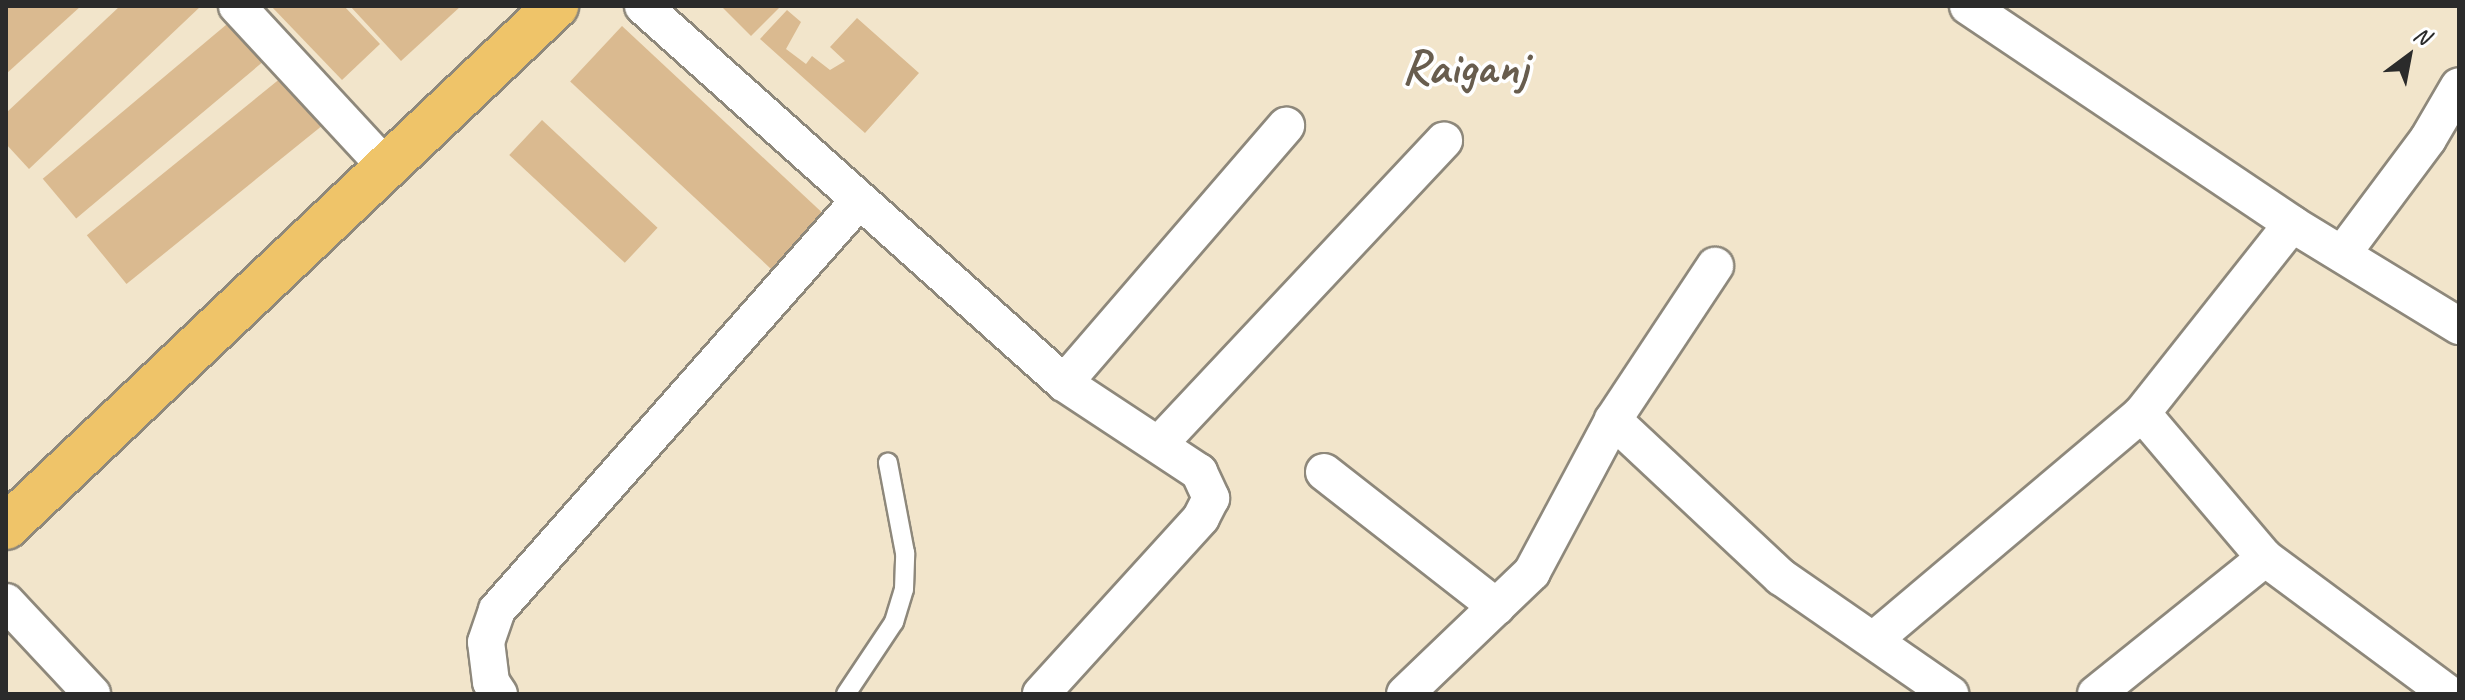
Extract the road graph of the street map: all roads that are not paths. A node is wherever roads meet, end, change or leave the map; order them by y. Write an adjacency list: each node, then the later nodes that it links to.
1 (237, 6): 8 (street)
2 (556, 6): 8 (main road)
3 (643, 6): 9 (street)
4 (1968, 6): 10 (street)
5 (2459, 86): 11 (street)
6 (1286, 126): 14 (street)
7 (1444, 141): 17 (street)
8 (386, 167): 20 (main road)
9 (857, 203): 14 (street); 26 (street)
10 (2292, 224): 11 (street); 15 (street)
11 (2343, 253): 13 (street)
12 (1715, 266): 16 (street)
13 (2459, 326)
14 (1064, 383): 17 (street)
15 (2142, 413): 21 (street); 24 (street)
16 (1613, 420): 23 (street); 24 (street)
17 (1160, 443): 28 (street)
18 (888, 463): 27 (lane)
19 (1324, 472): 23 (street)
20 (6, 527)
21 (2265, 558): 31 (street); 32 (street)
22 (6, 602): 25 (street)
23 (1497, 607): 29 (street)
24 (1875, 639): 30 (street)
25 (92, 694)
26 (499, 694)
27 (846, 694)
28 (1041, 694)
29 (1406, 694)
30 (1950, 694)
31 (2096, 694)
32 (2449, 694)

